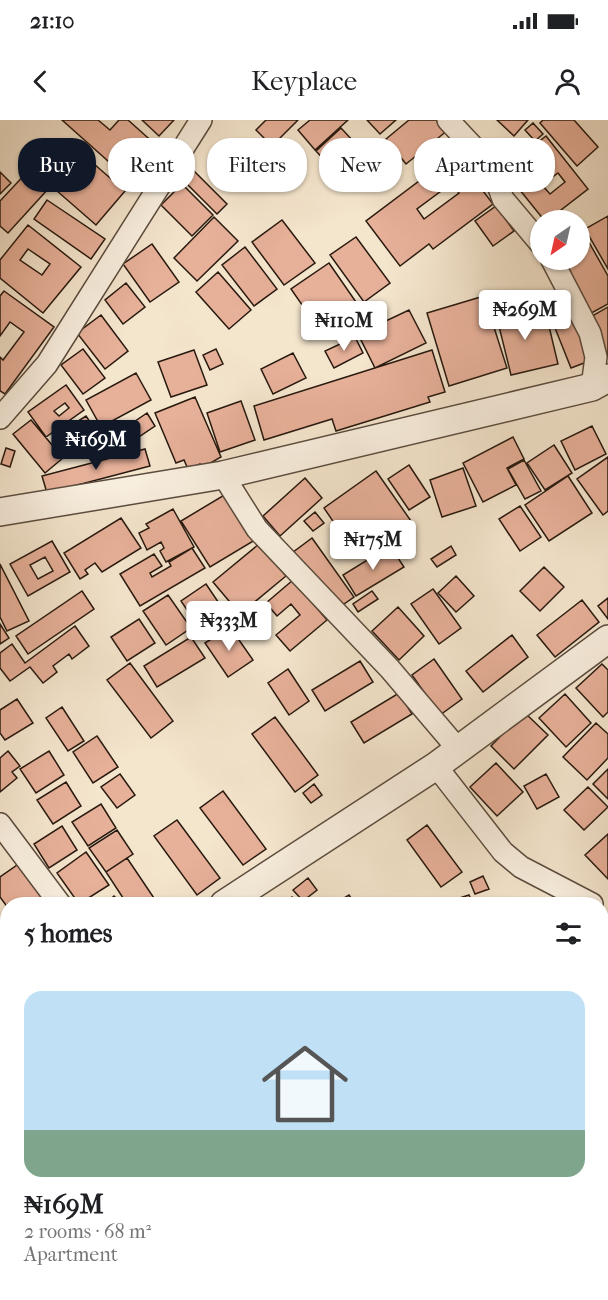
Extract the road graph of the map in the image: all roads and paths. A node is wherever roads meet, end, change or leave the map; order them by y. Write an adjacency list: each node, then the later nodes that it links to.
1 (201, 120): 6 (street)
2 (448, 120): 3 (street)
3 (530, 231)
4 (557, 270): 5 (street)
5 (600, 382): 7 (street)
6 (0, 418)
7 (223, 475): 8 (street); 10 (street)
8 (0, 512)
9 (608, 639): 10 (street)
10 (458, 749): 11 (street)
11 (436, 766): 14 (street); 15 (street)
12 (0, 824): 13 (street)
13 (55, 897)
14 (235, 897)
15 (578, 897)

